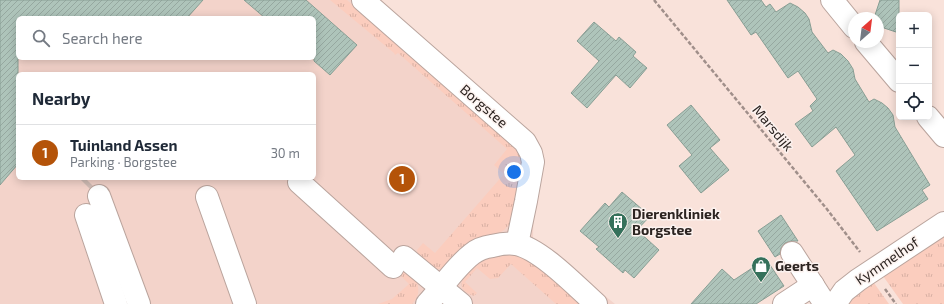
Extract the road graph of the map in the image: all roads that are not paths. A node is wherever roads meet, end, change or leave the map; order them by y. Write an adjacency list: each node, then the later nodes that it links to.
1 (363, 0): 13 (street, Borgstee)
2 (832, 0): 3 (street)
3 (848, 20)
4 (871, 48): 5 (street)
5 (896, 77)
6 (931, 120): 7 (street)
7 (944, 136)
8 (299, 182): 16 (street)
9 (99, 196): 18 (street)
10 (207, 197): 19 (street)
11 (86, 215): 17 (street)
12 (944, 223): 25 (street, Kymmelhof)
13 (517, 244): 16 (street); 22 (street)
14 (792, 253): 15 (street)
15 (813, 285): 23 (street); 24 (street)
16 (442, 287): 20 (street); 21 (street)
17 (116, 304)
18 (139, 304)
19 (245, 304)
20 (427, 304)
21 (461, 304)
22 (596, 304)
23 (784, 304)
24 (825, 304)
25 (835, 304)

